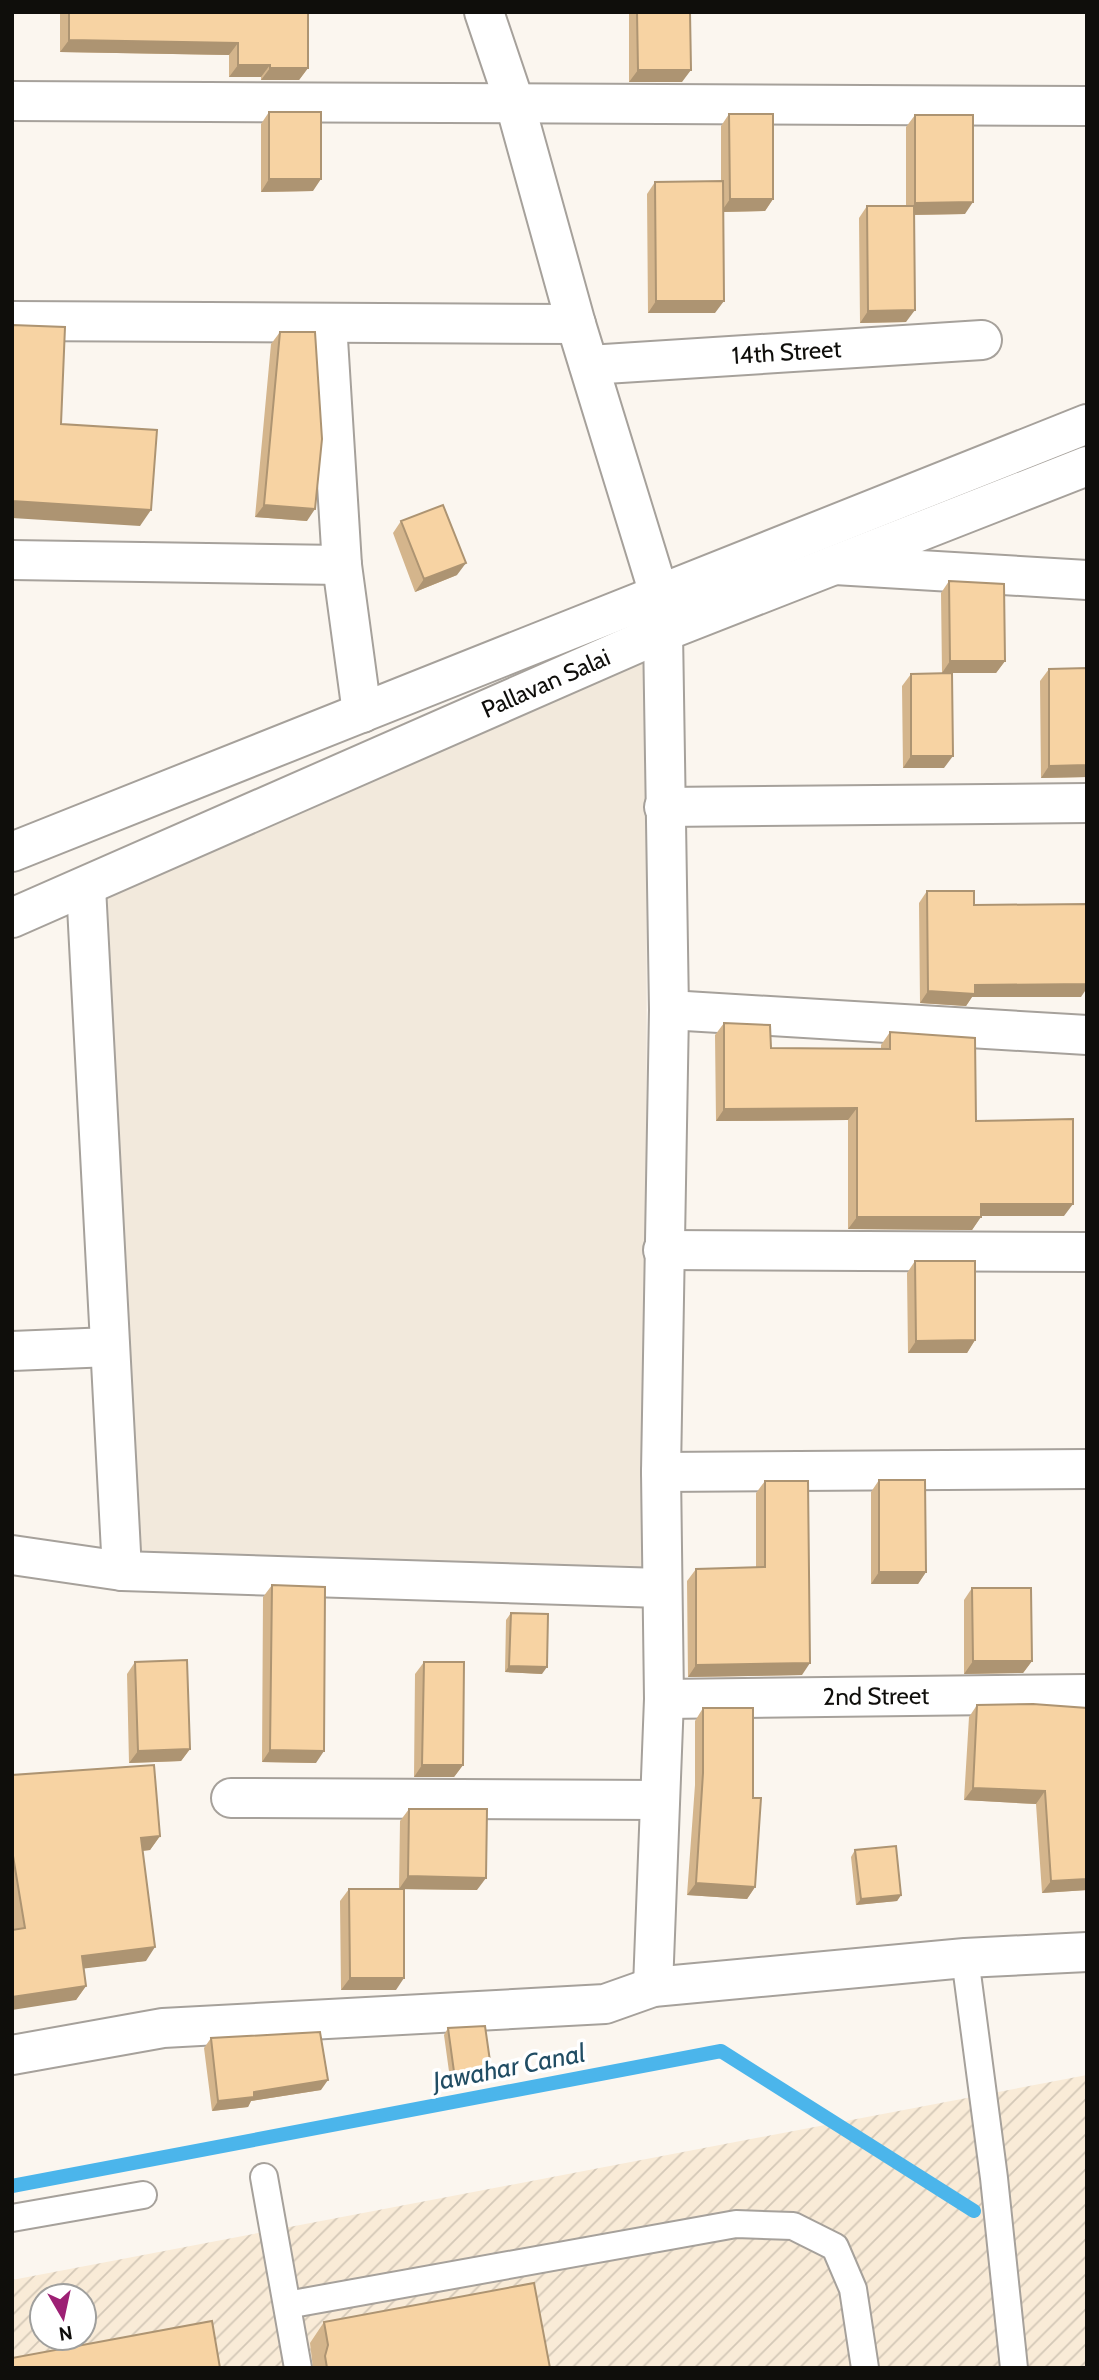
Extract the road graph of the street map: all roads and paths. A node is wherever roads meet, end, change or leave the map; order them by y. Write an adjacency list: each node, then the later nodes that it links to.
1 (484, 12): 3 (street)
2 (12, 101): 3 (street)
3 (515, 104): 4 (street); 7 (street)
4 (1087, 106)
5 (12, 321): 6 (street)
6 (327, 323): 7 (street); 13 (street)
7 (576, 324): 9 (street)
8 (982, 340): 9 (street, 14th Street)
9 (589, 365): 16 (street)
10 (1087, 424): 16 (street)
11 (1087, 466): 14 (street, Pallavan Salai)
12 (12, 560): 13 (street)
13 (342, 565): 18 (street)
14 (835, 565): 15 (street); 17 (street, Pallavan Salai)
15 (1087, 580)
16 (659, 594): 18 (street)
17 (663, 632): 20 (street); 22 (street, Pallavan Salai)
18 (362, 713): 21 (street)
19 (1087, 803): 20 (street)
20 (664, 807): 24 (street)
21 (12, 852)
22 (86, 887): 23 (street, Pallavan Salai); 28 (street)
23 (12, 918)
24 (669, 1010): 25 (street); 26 (street)
25 (1087, 1035)
26 (663, 1251): 27 (street); 31 (street)
27 (1087, 1252)
28 (110, 1347): 29 (street); 33 (street)
29 (12, 1351)
30 (1087, 1469): 31 (street)
31 (661, 1472): 34 (street)
32 (12, 1555): 33 (street)
33 (122, 1572): 34 (street)
34 (661, 1588): 36 (street)
35 (1087, 1694): 36 (street, 2nd Street)
36 (664, 1699): 38 (street)
37 (232, 1798): 38 (street)
38 (660, 1800): 41 (street)
39 (1087, 1952): 40 (street)
40 (965, 1958): 41 (street); 49 (lane)
41 (653, 1987): 42 (street)
42 (12, 2055)
43 (264, 2177): 46 (lane)
44 (143, 2195): 45 (lane)
45 (12, 2218)
46 (287, 2305): 47 (lane); 48 (lane)
47 (298, 2368)
48 (865, 2368)
49 (1014, 2368)

